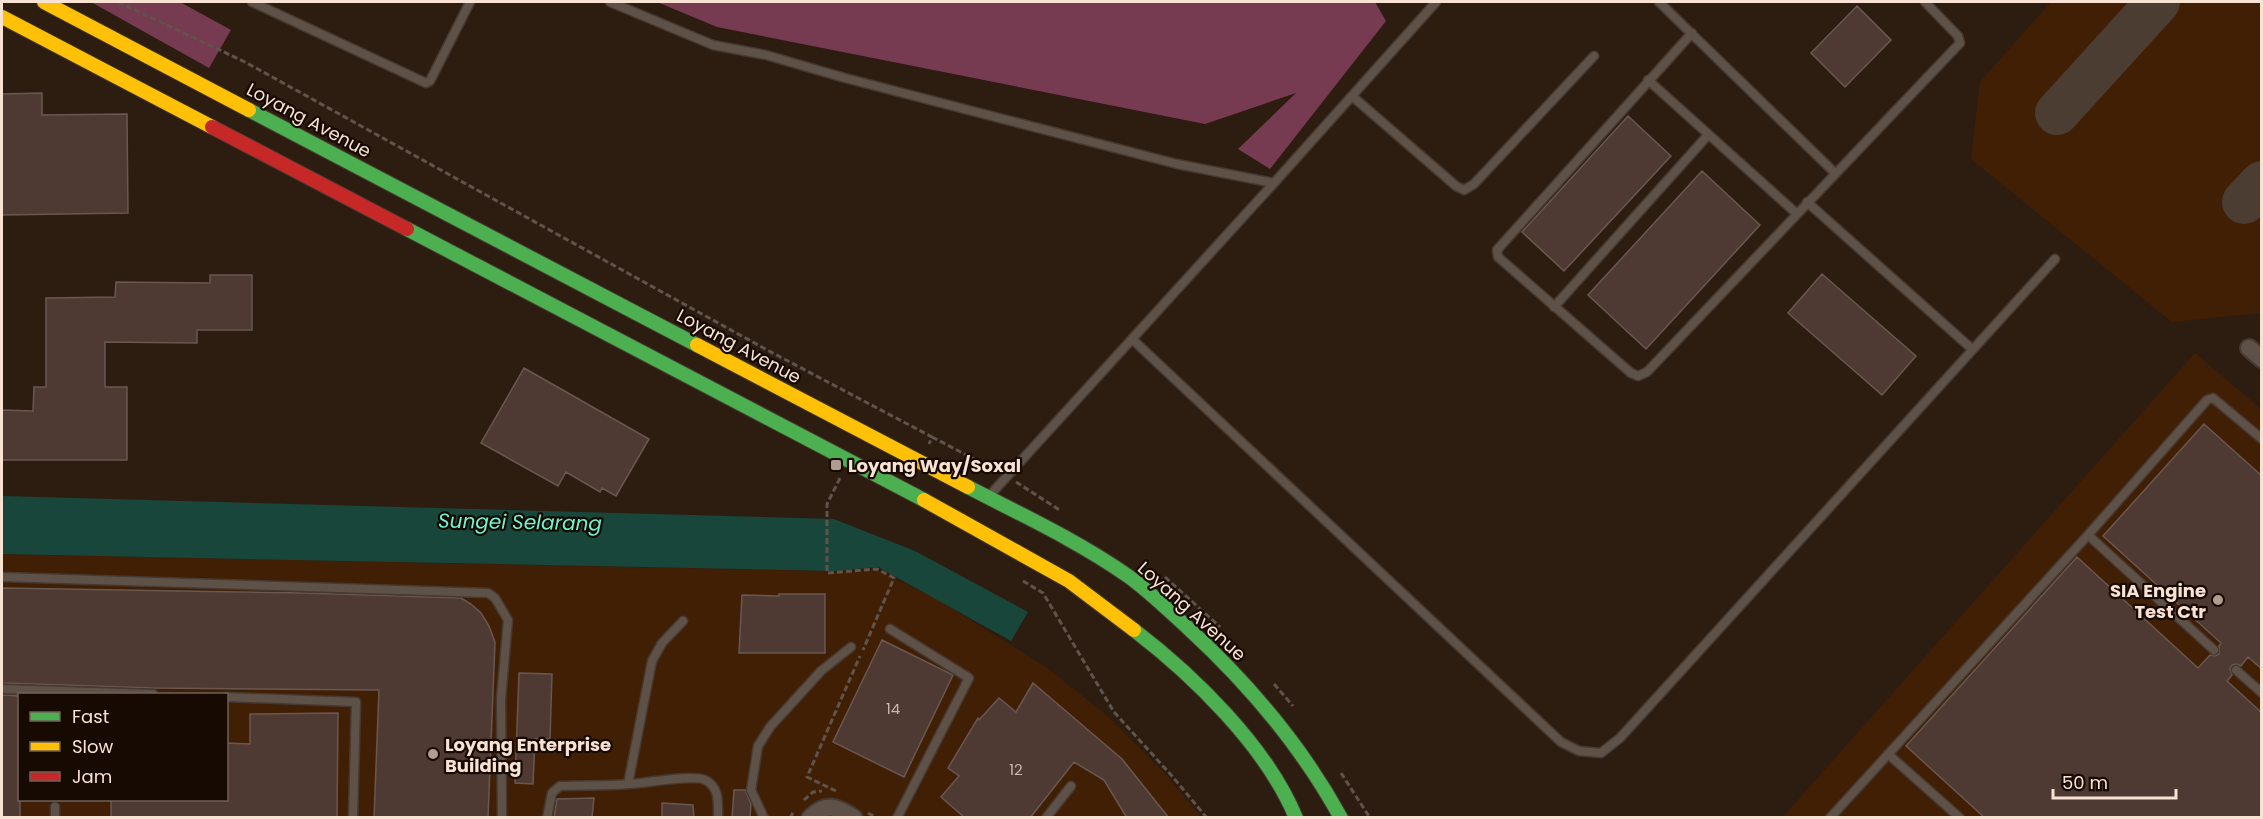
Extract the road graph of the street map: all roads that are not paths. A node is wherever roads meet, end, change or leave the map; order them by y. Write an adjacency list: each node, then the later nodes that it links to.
1 (44, 2): 25 (main road, Loyang Avenue)
2 (252, 2): 3 (lane)
3 (470, 2)
4 (610, 2): 15 (lane)
5 (1436, 2): 12 (lane)
6 (1659, 2): 9 (lane)
7 (1925, 2): 14 (lane)
8 (2, 17): 51 (main road)
9 (1692, 33): 11 (lane); 14 (lane)
10 (1594, 56): 12 (lane)
11 (1648, 80): 13 (lane); 19 (lane)
12 (1352, 96): 15 (lane)
13 (1708, 135): 17 (lane); 19 (lane)
14 (1835, 173): 16 (lane)
15 (1274, 183): 20 (lane)
16 (1807, 202): 17 (lane); 21 (lane)
17 (1796, 213): 19 (lane)
18 (2055, 259): 21 (lane)
19 (1554, 307)
20 (1132, 339): 21 (lane); 25 (lane)
21 (1972, 348)
22 (2249, 348): 23 (street)
23 (2262, 359)
24 (2262, 439): 26 (lane)
25 (988, 497): 52 (main road, Loyang Avenue)
26 (2088, 535): 31 (lane); 37 (lane)
27 (2, 577): 43 (lane)
28 (683, 621): 38 (lane)
29 (890, 629): 49 (lane)
30 (851, 647): 46 (lane)
31 (2214, 650)
32 (2236, 670): 35 (lane)
33 (2, 689): 34 (lane)
34 (123, 693)
35 (2262, 693)
36 (228, 697): 42 (lane)
37 (1887, 754): 53 (lane); 54 (lane)
38 (628, 784): 44 (lane); 45 (lane)
39 (1071, 786): 50 (lane)
40 (55, 807): 41 (lane)
41 (55, 818)
42 (353, 818)
43 (502, 818)
44 (547, 818)
45 (718, 818)
46 (764, 818)
47 (810, 818): 48 (street)
48 (854, 818)
49 (897, 818)
50 (1046, 818)
51 (1296, 818)
52 (1341, 818)
53 (1830, 818)
54 (1960, 818)

